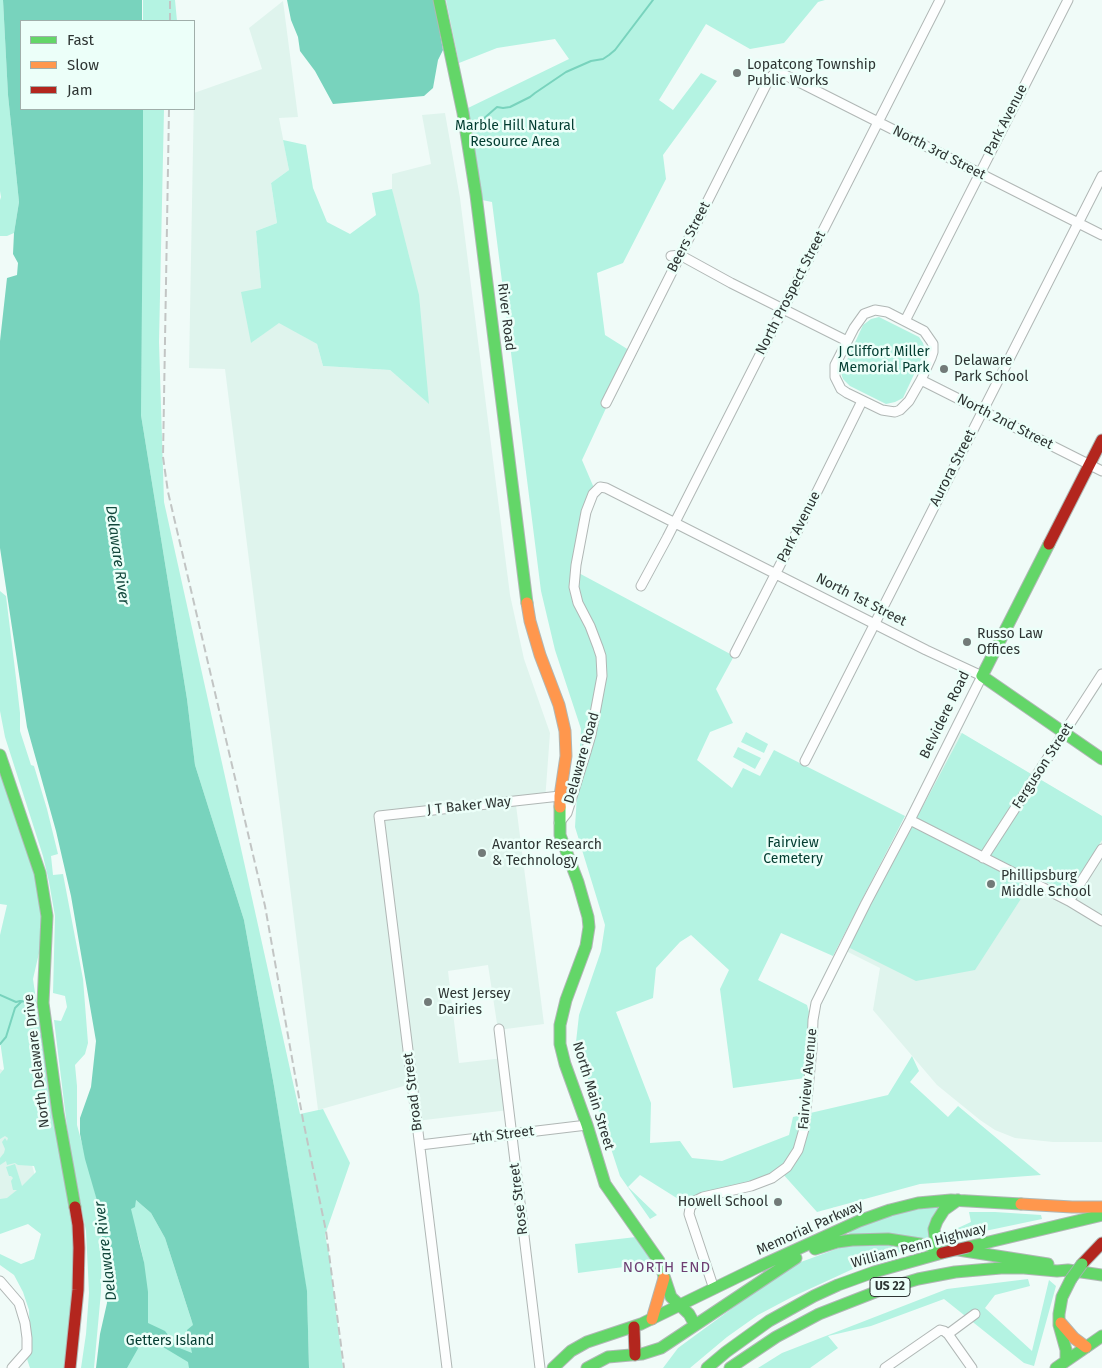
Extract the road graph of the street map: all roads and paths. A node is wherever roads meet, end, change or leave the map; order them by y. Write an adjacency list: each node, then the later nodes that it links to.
1 (439, 0): 33 (main road, River Road)
2 (940, 0): 5 (street, North Prospect Street)
3 (1068, 0): 6 (street, Park Avenue)
4 (775, 73): 5 (street, North 3rd Street); 10 (street, Beers Street)
5 (879, 122): 6 (street, North 3rd Street); 11 (street, North Prospect Street)
6 (980, 173): 8 (street, North 3rd Street); 12 (street, Park Avenue)
7 (1102, 176): 8 (street, Aurora Street)
8 (1078, 223): 9 (street, North 3rd Street); 17 (street, Aurora Street)
9 (1102, 235)
10 (676, 255): 11 (street); 16 (street, Beers Street)
11 (783, 309): 13 (street); 22 (street, North Prospect Street)
12 (905, 321): 13 (street); 14 (street)
13 (847, 341): 15 (street)
14 (921, 380): 15 (street); 17 (street, North 2nd Street)
15 (862, 401): 23 (street, Park Avenue)
16 (606, 403)
17 (982, 411): 19 (street, North 2nd Street); 25 (street, Aurora Street)
18 (1102, 440): 19 (main road, Belvidere Road)
19 (1089, 465): 20 (street, North 2nd Street); 28 (main road, Belvidere Road)
20 (1102, 471)
21 (597, 489): 22 (street, North 1st Street); 36 (street, Delaware Road)
22 (675, 522): 23 (street, North 1st Street); 24 (street, North Prospect Street)
23 (776, 573): 25 (street, North 1st Street); 26 (street, Park Avenue)
24 (641, 586)
25 (874, 623): 28 (street, North 1st Street); 32 (street, Aurora Street)
26 (735, 653)
27 (1102, 674): 29 (street, Ferguson Street)
28 (982, 676): 29 (main road, North 1st Street); 35 (street, Belvidere Road)
29 (1064, 733): 31 (main road, North 1st Street); 38 (street, Ferguson Street)
30 (0, 755): 70 (main road, North Delaware Drive)
31 (1102, 759)
32 (805, 761)
33 (560, 796): 34 (street, J T Baker Way); 36 (main road, North Main Street)
34 (379, 816): 45 (street, Broad Street)
35 (910, 820): 38 (street); 41 (street, Belvidere Road)
36 (559, 823): 43 (main road, North Main Street)
37 (1102, 850): 39 (street)
38 (983, 858): 39 (street)
39 (1069, 901): 40 (street)
40 (1102, 921)
41 (816, 1004): 55 (street, Fairview Avenue)
42 (499, 1029): 44 (street, Rose Street)
43 (587, 1125): 44 (street, 4th Street); 52 (main road, North Main Street)
44 (512, 1134): 45 (street, 4th Street); 72 (street, Rose Street)
45 (420, 1145): 71 (street, Broad Street)
46 (958, 1200): 47 (main road, Memorial Parkway); 49 (main road); 54 (main road, Memorial Parkway)
47 (1100, 1208): 49 (main road, William Penn Highway / US 22, bridge)
48 (1102, 1243): 50 (main road, bridge)
49 (941, 1250): 50 (main road, Memorial Parkway); 56 (main road, Memorial Parkway); 75 (main road, William Penn Highway / US 22)
50 (1070, 1275): 51 (main road, Memorial Parkway / US 22); 60 (main road); 76 (main road, US 22)
51 (1102, 1275)
52 (664, 1278): 57 (main road, North Main Street); 59 (main road)
53 (0, 1281): 68 (street)
54 (725, 1284): 55 (main road, Memorial Parkway); 56 (main road)
55 (714, 1289): 57 (main road, Memorial Parkway)
56 (733, 1300): 61 (main road, Memorial Parkway)
57 (680, 1305): 59 (main road, Memorial Parkway); 61 (main road, North Main Street)
58 (975, 1314): 63 (street)
59 (652, 1319): 62 (main road, Memorial Parkway)
60 (1058, 1320): 65 (main road); 67 (main road)
61 (695, 1325): 66 (main road, Memorial Parkway)
62 (634, 1327): 66 (main road); 73 (main road, Memorial Parkway)
63 (948, 1334): 77 (street); 78 (street)
64 (1102, 1336): 65 (main road)
65 (1086, 1347): 67 (main road)
66 (635, 1355): 74 (main road, Memorial Parkway)
67 (1066, 1361): 79 (main road)
68 (23, 1363): 69 (street)
69 (12, 1368)
70 (70, 1368)
71 (447, 1368)
72 (540, 1368)
73 (553, 1368)
74 (587, 1368)
75 (707, 1368)
76 (730, 1368)
77 (885, 1368)
78 (972, 1368)
79 (1056, 1368)

